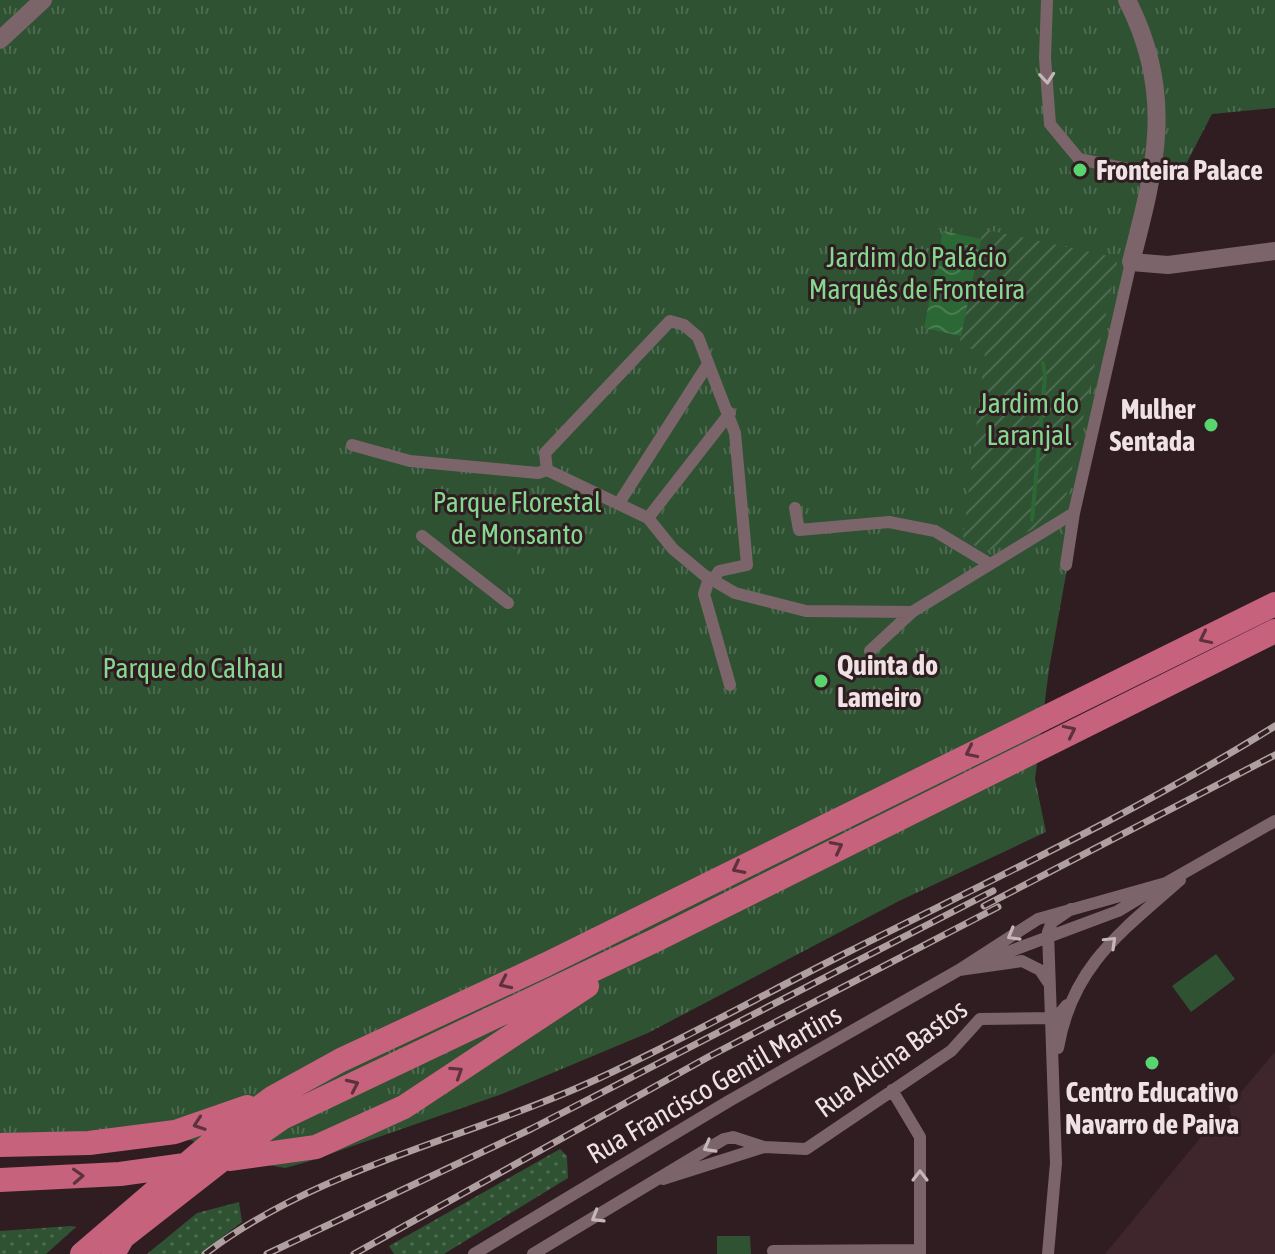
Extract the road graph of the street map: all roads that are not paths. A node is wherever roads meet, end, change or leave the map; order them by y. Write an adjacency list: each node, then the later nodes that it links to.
1 (43, 0): 4 (street)
2 (1047, 0): 5 (street, one-way to 5)
3 (1127, 0): 5 (street)
4 (0, 40)
5 (1152, 174): 7 (street)
6 (1275, 251): 7 (street)
7 (1131, 262): 14 (street)
8 (708, 364): 9 (street); 11 (street); 12 (street)
9 (730, 413): 15 (street); 19 (street)
10 (352, 445): 11 (street)
11 (547, 470): 12 (street)
12 (619, 503): 15 (street)
13 (795, 508): 17 (street)
14 (1074, 513): 17 (street); 18 (street)
15 (648, 518): 19 (street)
16 (422, 536): 20 (street)
17 (988, 563): 22 (street)
18 (1066, 565)
19 (711, 579): 22 (street); 25 (street)
20 (508, 603)
21 (1275, 604): 39 (highway, one-way to 39)
22 (912, 612): 24 (street)
23 (1275, 631): 31 (highway, one-way to 23)
24 (870, 651)
25 (730, 685)
26 (1275, 821): 27 (street)
27 (1194, 868): 28 (street); 35 (street, one-way to 27)
28 (1166, 883): 29 (street); 30 (street, Rua Francisco Gentil Martins)
29 (1071, 909): 30 (street); 33 (street, one-way to 33)
30 (1048, 937): 32 (street, Rua Francisco Gentil Martins); 34 (street)
31 (656, 940): 39 (highway, one-way to 31); 42 (highway, one-way to 31)
32 (982, 968): 33 (street, Rua Francisco Gentil Martins); 34 (street, Rua Francisco Gentil Martins)
33 (959, 970): 48 (street, Rua Francisco Gentil Martins)
34 (1048, 982): 36 (street)
35 (1067, 1005): 36 (street); 37 (street)
36 (1050, 1018): 37 (street); 38 (street, Rua Alcina Bastos)
37 (1055, 1074): 50 (street)
38 (892, 1090): 41 (street, Rua Alcina Bastos); 46 (street, one-way to 38)
39 (277, 1108): 40 (highway, one-way to 40); 44 (highway); 47 (highway)
40 (0, 1145)
41 (764, 1147): 43 (street, Rua Alcina Bastos); 43 (street, Rua Alcina Bastos, one-way to 43)
42 (0, 1180)
43 (660, 1180): 49 (street, Rua Alcina Bastos, one-way to 49)
44 (118, 1246): 47 (highway)
45 (773, 1251): 46 (street)
46 (920, 1252)
47 (91, 1253)
48 (474, 1254)
49 (533, 1254)
50 (1048, 1254)

